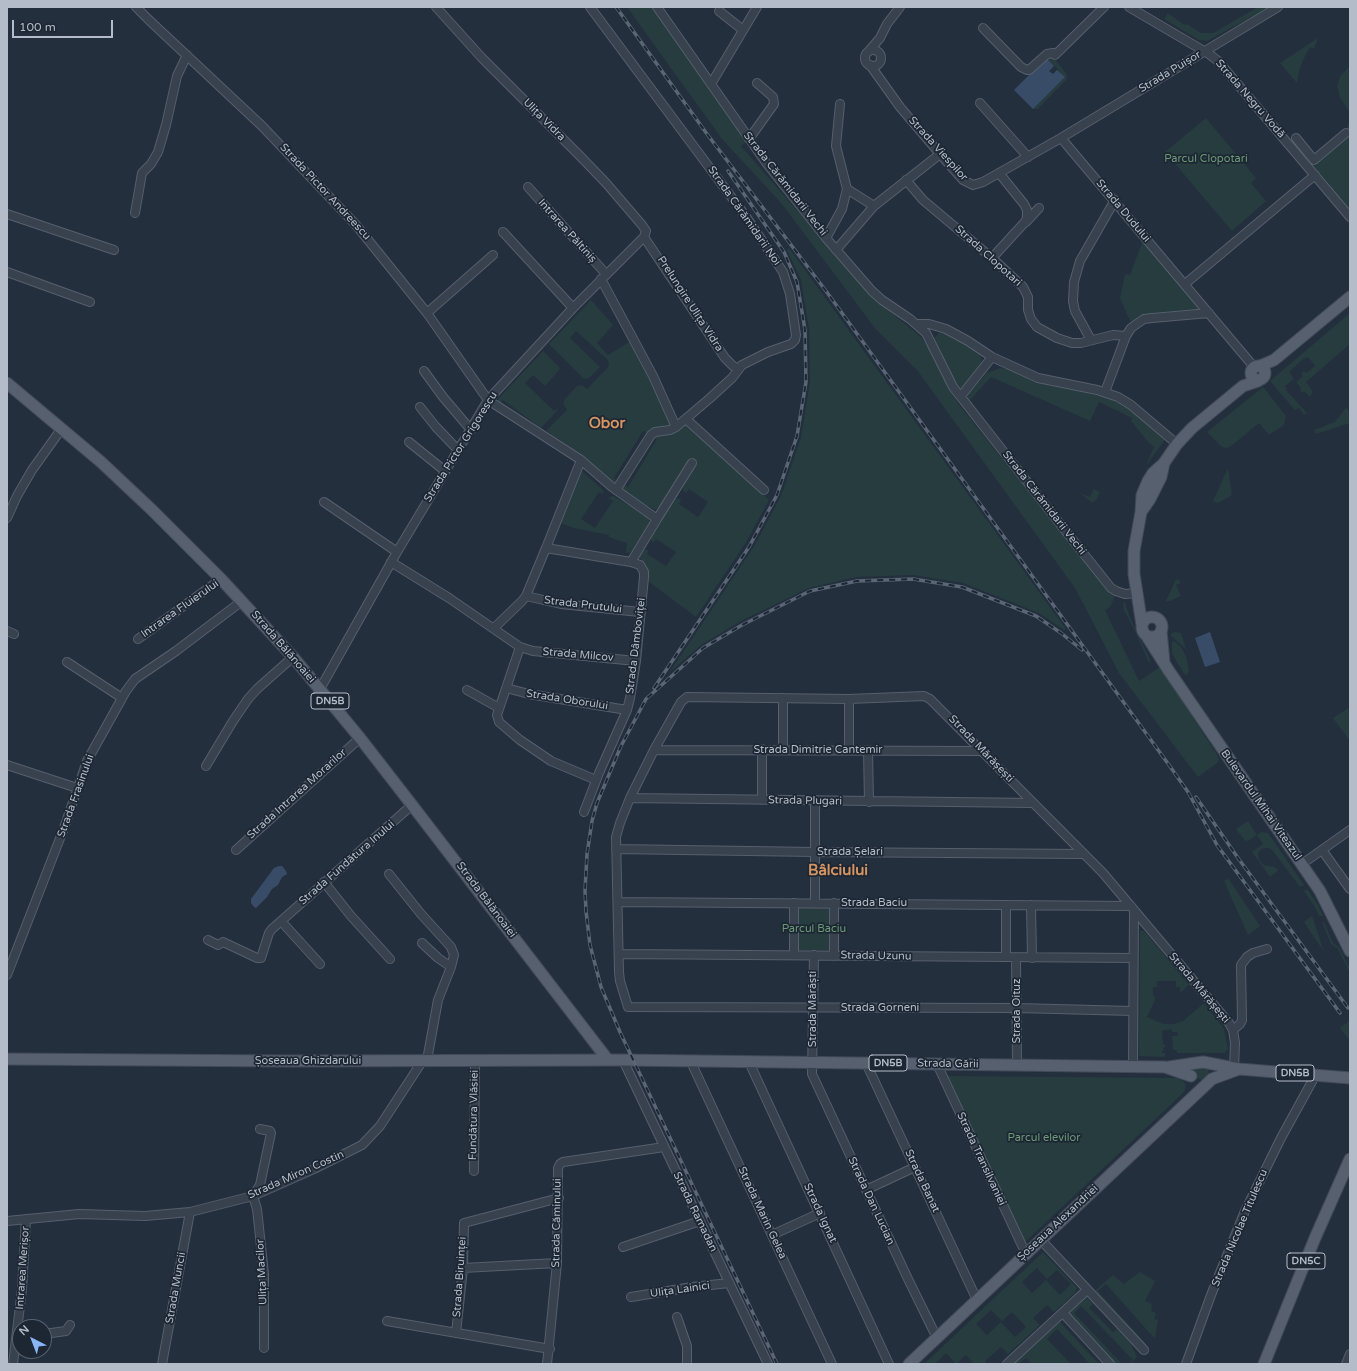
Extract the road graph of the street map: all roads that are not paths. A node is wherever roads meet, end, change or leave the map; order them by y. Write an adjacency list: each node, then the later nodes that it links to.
1 (136, 7): 16 (street, Strada Pictor Andreescu)
2 (436, 7): 43 (street, Ulița Vidra)
3 (590, 7): 61 (street, Strada Cărămidarii Noi)
4 (657, 7): 20 (street, Strada Cărămidarii Vechi)
5 (757, 7): 13 (street)
6 (900, 7): 11 (street, Strada Viespilor)
7 (1104, 7): 12 (street)
8 (1129, 7): 14 (street, Strada Negru Vodă)
9 (1278, 7): 14 (street, Strada Puișor)
10 (719, 11): 13 (street)
11 (887, 24): 15 (street, Strada Viespilor); 17 (street, Strada Viespilor)
12 (983, 28)
13 (743, 30): 20 (street)
14 (1204, 51): 25 (street, Strada Puișor); 31 (street, Strada Negru Vodă)
15 (868, 52): 17 (street); 18 (street)
16 (187, 55): 38 (street); 55 (street, Strada Pictor Andreescu)
17 (881, 58): 18 (street); 21 (street, Strada Viespilor)
18 (870, 65): 21 (street, Strada Viespilor)
19 (757, 83): 27 (street)
20 (711, 84): 27 (street, Strada Cărămidarii Vechi)
21 (887, 88): 28 (street, Strada Viespilor)
22 (980, 103): 29 (street)
23 (840, 104): 34 (street)
24 (1346, 133): 26 (street)
25 (1061, 138): 29 (street, Strada Viespilor); 35 (street, Strada Dudului)
26 (1296, 138)
27 (749, 139): 44 (street, Strada Cărămidarii Vechi)
28 (940, 154): 30 (street, Strada Viespilor); 32 (street)
29 (1028, 157): 30 (street, Strada Viespilor)
30 (999, 173): 41 (street)
31 (1315, 175): 40 (street, Strada Negru Vodă); 51 (street)
32 (906, 180): 36 (street); 48 (street, Strada Clopotari)
33 (528, 187): 50 (street, Intrarea Păltiniș)
34 (847, 189): 36 (street); 44 (street)
35 (1115, 200): 51 (street, Strada Dudului); 59 (street)
36 (874, 206): 46 (street)
37 (1039, 208): 41 (street)
38 (135, 213)
39 (7, 214): 45 (street)
40 (1350, 217)
41 (1025, 222): 48 (street)
42 (503, 232): 54 (street)
43 (644, 237): 50 (street, Strada Pictor Grigorescu); 61 (street, Prelungire Ulița Vidra)
44 (826, 238): 46 (street, Strada Cărămidarii Vechi)
45 (114, 250)
46 (836, 250): 57 (street, Strada Cărămidarii Vechi)
47 (493, 255): 55 (street)
48 (992, 258): 59 (street, Strada Clopotari)
49 (7, 272): 53 (street)
50 (603, 277): 54 (street, Strada Pictor Grigorescu); 70 (street, Intrarea Păltiniș)
51 (1185, 284): 56 (street, Strada Dudului)
52 (1350, 297): 63 (main road)
53 (90, 302)
54 (573, 308): 67 (street, Strada Pictor Grigorescu)
55 (427, 313): 67 (street, Strada Pictor Andreescu)
56 (1209, 313): 58 (street); 63 (street, Strada Dudului)
57 (917, 324): 60 (street, Strada Cărămidarii Vechi); 66 (street, Strada Cărămidarii Vechi)
58 (1126, 336): 59 (street, Strada Clopotari); 65 (street)
59 (1091, 340)
60 (992, 357): 65 (street, Strada Cărămidarii Vechi); 66 (street)
61 (739, 369): 69 (street, Strada Cărămidarii Noi)
62 (424, 371): 72 (street)
63 (1258, 372): 74 (main road, Bulevardul Mihai Viteazul)
64 (7, 383): 71 (main road, Strada Bălănoaiei / DN5B)
65 (1105, 392): 74 (street, Strada Cărămidarii Vechi)
66 (961, 396): 89 (street, Strada Cărămidarii Vechi)
67 (488, 400): 72 (street, Strada Pictor Grigorescu); 76 (street)
68 (420, 407): 75 (street)
69 (686, 419): 70 (street, Strada Cărămidarii Noi); 80 (street)
70 (676, 427): 79 (street, Strada Cărămidarii Noi)
71 (62, 428): 82 (street); 88 (main road, Strada Bălănoaiei / DN5B)
72 (471, 430): 75 (street, Strada Pictor Grigorescu)
73 (409, 442): 78 (street)
74 (1177, 444): 89 (main road, Bulevardul Mihai Viteazul)
75 (458, 450): 78 (street, Strada Pictor Grigorescu)
76 (581, 460): 79 (street); 84 (street)
77 (692, 463): 83 (street)
78 (445, 471): 85 (street, Strada Pictor Grigorescu)
79 (616, 490): 83 (street)
80 (764, 490)
81 (324, 502): 85 (street)
82 (7, 518)
83 (657, 519): 87 (street)
84 (546, 548): 87 (street); 90 (street)
85 (397, 552): 86 (street, Strada Pictor Grigorescu)
86 (391, 562): 94 (street); 104 (street, Strada Pictor Grigorescu)
87 (631, 562): 92 (street, Strada Dâmboviței)
88 (221, 579): 91 (main road, Strada Bălănoaiei / DN5B); 97 (street, Intrarea Fluierului)
89 (1136, 593): 93 (main road); 95 (main road, Bulevardul Mihai Viteazul)
90 (526, 596): 92 (street, Strada Prutului); 94 (street)
91 (242, 601): 99 (main road, Strada Bălănoaiei / DN5B); 106 (street, Strada Frasinului)
92 (640, 612): 100 (street, Strada Dâmboviței)
93 (1156, 617): 95 (main road); 96 (main road)
94 (494, 628): 98 (street)
95 (1144, 630): 96 (main road); 102 (main road, Bulevardul Mihai Viteazul)
96 (1161, 631): 102 (main road, Bulevardul Mihai Viteazul)
97 (138, 639)
98 (520, 648): 100 (street, Strada Milcov); 103 (street)
99 (293, 657): 104 (main road, Strada Bălănoaiei / DN5B); 119 (street)
100 (636, 661): 110 (street, Strada Dâmboviței)
101 (67, 662): 106 (street)
102 (1164, 664): 135 (main road, Bulevardul Mihai Viteazul)
103 (506, 688): 109 (street); 110 (street, Strada Oborului)
104 (320, 689): 111 (main road, Strada Bălănoaiei / DN5B)
105 (467, 690): 109 (street)
106 (122, 698): 121 (street, Strada Frasinului)
107 (783, 698): 108 (street, Strada Mărășești); 113 (street); 115 (street, Strada Mărășești)
108 (849, 699): 114 (street); 117 (street, Strada Mărășești)
109 (499, 708): 120 (street)
110 (627, 710): 120 (street, Strada Dâmboviței)
111 (360, 738): 127 (main road, Strada Bălănoaiei / DN5B); 131 (street, Strada Intrarea Morarilor)
112 (762, 749): 113 (street, Strada Dimitrie Cantemir); 115 (street, Strada Dimitrie Cantemir); 123 (street)
113 (784, 749): 114 (street, Strada Dimitrie Cantemir)
114 (849, 749): 116 (street, Strada Dimitrie Cantemir)
115 (654, 750): 122 (street)
116 (868, 750): 117 (street, Strada Dimitrie Cantemir); 125 (street)
117 (982, 751): 126 (street, Strada Mărășești)
118 (7, 764): 121 (street)
119 (206, 766)
120 (596, 780): 128 (street, Strada Dâmboviței)
121 (77, 788): 162 (street, Strada Frasinului)
122 (630, 798): 123 (street, Strada Plugari); 130 (street)
123 (762, 800): 124 (street, Strada Plugari)
124 (815, 800): 125 (street, Strada Plugari); 133 (street)
125 (868, 802): 126 (street, Strada Plugari)
126 (1033, 803): 134 (street, Strada Mărășești)
127 (412, 805): 137 (street, Strada Fundătura Inului); 170 (main road, Strada Bălănoaiei / DN5B)
128 (584, 812)
129 (1350, 830): 132 (street)
130 (616, 849): 133 (street, Strada Șelari); 139 (street)
131 (236, 850)
132 (1322, 850): 135 (street); 138 (street)
133 (815, 852): 134 (street, Strada Șelari); 141 (street)
134 (1084, 854): 145 (street, Strada Mărășești)
135 (1302, 864): 150 (main road, Bulevardul Mihai Viteazul)
136 (389, 874): 161 (street)
137 (324, 882): 146 (street, Strada Fundătura Inului); 159 (street)
138 (1350, 889)
139 (618, 902): 140 (street, Strada Baciu); 151 (street)
140 (794, 903): 141 (street, Strada Baciu); 152 (street)
141 (815, 903): 142 (street, Strada Baciu)
142 (834, 903): 143 (street, Strada Baciu); 154 (street)
143 (1006, 905): 144 (street, Strada Baciu); 155 (street)
144 (1031, 905): 145 (street, Strada Baciu); 157 (street)
145 (1132, 908): 158 (street); 166 (street, Strada Mărășești)
146 (281, 921): 147 (street, Strada Fundătura Inului); 160 (street)
147 (208, 940)
148 (422, 943): 161 (street)
149 (1267, 949): 166 (street, Strada Mărășești)
150 (1350, 950)
151 (619, 954): 152 (street, Strada Uzunu); 163 (street, Strada Gorneni)
152 (794, 955): 153 (street, Strada Uzunu)
153 (814, 955): 154 (street, Strada Uzunu); 163 (street, Strada Mărăști)
154 (834, 956): 155 (street, Strada Uzunu)
155 (1006, 957): 156 (street, Strada Uzunu)
156 (1016, 958): 157 (street, Strada Uzunu); 164 (street, Strada Oituz)
157 (1032, 958): 158 (street, Strada Uzunu)
158 (1134, 958): 165 (street)
159 (390, 959)
160 (320, 964)
161 (452, 967): 168 (street)
162 (7, 975)
163 (813, 1008): 164 (street, Strada Gorneni); 174 (street, Strada Mărăști)
164 (1017, 1008): 165 (street, Strada Gorneni); 178 (street, Strada Oituz)
165 (1133, 1011): 179 (street)
166 (1233, 1030): 181 (street, Strada Mărășești)
167 (7, 1059): 168 (main road, Șoseaua Ghizdarului)
168 (425, 1060): 169 (main road, Șoseaua Ghizdarului); 193 (street, Strada Miron Costin)
169 (475, 1060): 170 (main road, Șoseaua Ghizdarului); 191 (street, Fundătura Vlăsiei)
170 (608, 1060): 171 (main road, Strada Gării / DN5B)
171 (623, 1060): 172 (main road, Strada Gării / DN5B); 188 (street, Strada Ramadan)
172 (691, 1062): 173 (main road, Strada Gării / DN5B); 200 (street, Strada Marin Gelea)
173 (749, 1062): 174 (main road, Strada Gării / DN5B); 196 (street, Strada Ignat)
174 (813, 1063): 175 (main road, Strada Gării / DN5B); 192 (street, Strada Dan Lucian)
175 (866, 1063): 177 (main road, Strada Gării / DN5B); 190 (street, Strada Banat)
176 (1202, 1063): 180 (main road, DN5B); 181 (main road, DN5B); 183 (main road); 185 (main road)
177 (937, 1064): 178 (main road, Strada Gării / DN5B); 203 (street, Strada Transilvaniei)
178 (1017, 1065): 179 (main road, Strada Gării / DN5B)
179 (1133, 1066): 180 (main road, Strada Gării / DN5B)
180 (1168, 1067): 183 (main road, Strada Gării / DN5B)
181 (1237, 1068): 182 (main road, DN5B); 185 (main road, DN5B)
182 (1315, 1076): 184 (main road, DN5B); 231 (street, Strada Nicolae Titulescu)
183 (1192, 1078): 185 (main road, DN5B); 186 (main road)
184 (1350, 1078)
185 (1210, 1081): 186 (main road, Șoseaua Alexandriei)
186 (1189, 1100): 201 (main road, Șoseaua Alexandriei)
187 (260, 1128): 193 (street)
188 (664, 1147): 194 (street, Strada Căminului); 199 (street, Strada Ramadan)
189 (1350, 1159): 232 (main road, DN5C)
190 (915, 1167): 192 (street); 209 (street, Strada Banat)
191 (474, 1171)
192 (866, 1190): 217 (street, Strada Dan Lucian)
193 (253, 1196): 195 (street, Strada Miron Costin); 218 (street, Ulița Macilor)
194 (559, 1198): 204 (street, Strada Căminului); 205 (street, Strada Biruinței)
195 (190, 1212): 197 (street, Strada Miron Costin); 222 (street, Strada Muncii)
196 (820, 1213): 200 (street); 227 (street, Strada Ignat)
197 (26, 1219): 198 (street, Strada Miron Costin); 212 (street, Intrarea Merișor)
198 (7, 1221)
199 (700, 1221): 202 (street); 206 (street, Strada Ramadan)
200 (772, 1235): 226 (street, Strada Marin Gelea)
201 (1041, 1240): 203 (main road, Șoseaua Alexandriei); 207 (street)
202 (623, 1247)
203 (1026, 1254): 209 (main road, Șoseaua Alexandriei)
204 (557, 1263): 205 (street); 219 (street, Strada Căminului)
205 (463, 1268): 216 (street, Strada Biruinței)
206 (729, 1283): 208 (street, Ulița Lainici); 225 (street, Strada Ramadan)
207 (1087, 1290): 210 (street); 220 (street)
208 (631, 1297)
209 (977, 1300): 217 (main road, Șoseaua Alexandriei)
210 (1062, 1313): 229 (street); 230 (street)
211 (677, 1317): 224 (street)
212 (19, 1319)
213 (387, 1321): 216 (street, Strada Biruinței)
214 (70, 1325): 215 (street)
215 (52, 1333)
216 (456, 1333): 219 (street, Strada Biruinței)
217 (937, 1338): 228 (main road, Șoseaua Alexandriei)
218 (264, 1348)
219 (550, 1349): 223 (street, Strada Căminului)
220 (1144, 1350)
221 (1350, 1354): 233 (street)
222 (162, 1364)
223 (548, 1364)
224 (687, 1364)
225 (768, 1364)
226 (832, 1364)
227 (889, 1364)
228 (909, 1364)
229 (1007, 1364)
230 (1110, 1364)
231 (1186, 1364)
232 (1264, 1364)
233 (1346, 1364)

